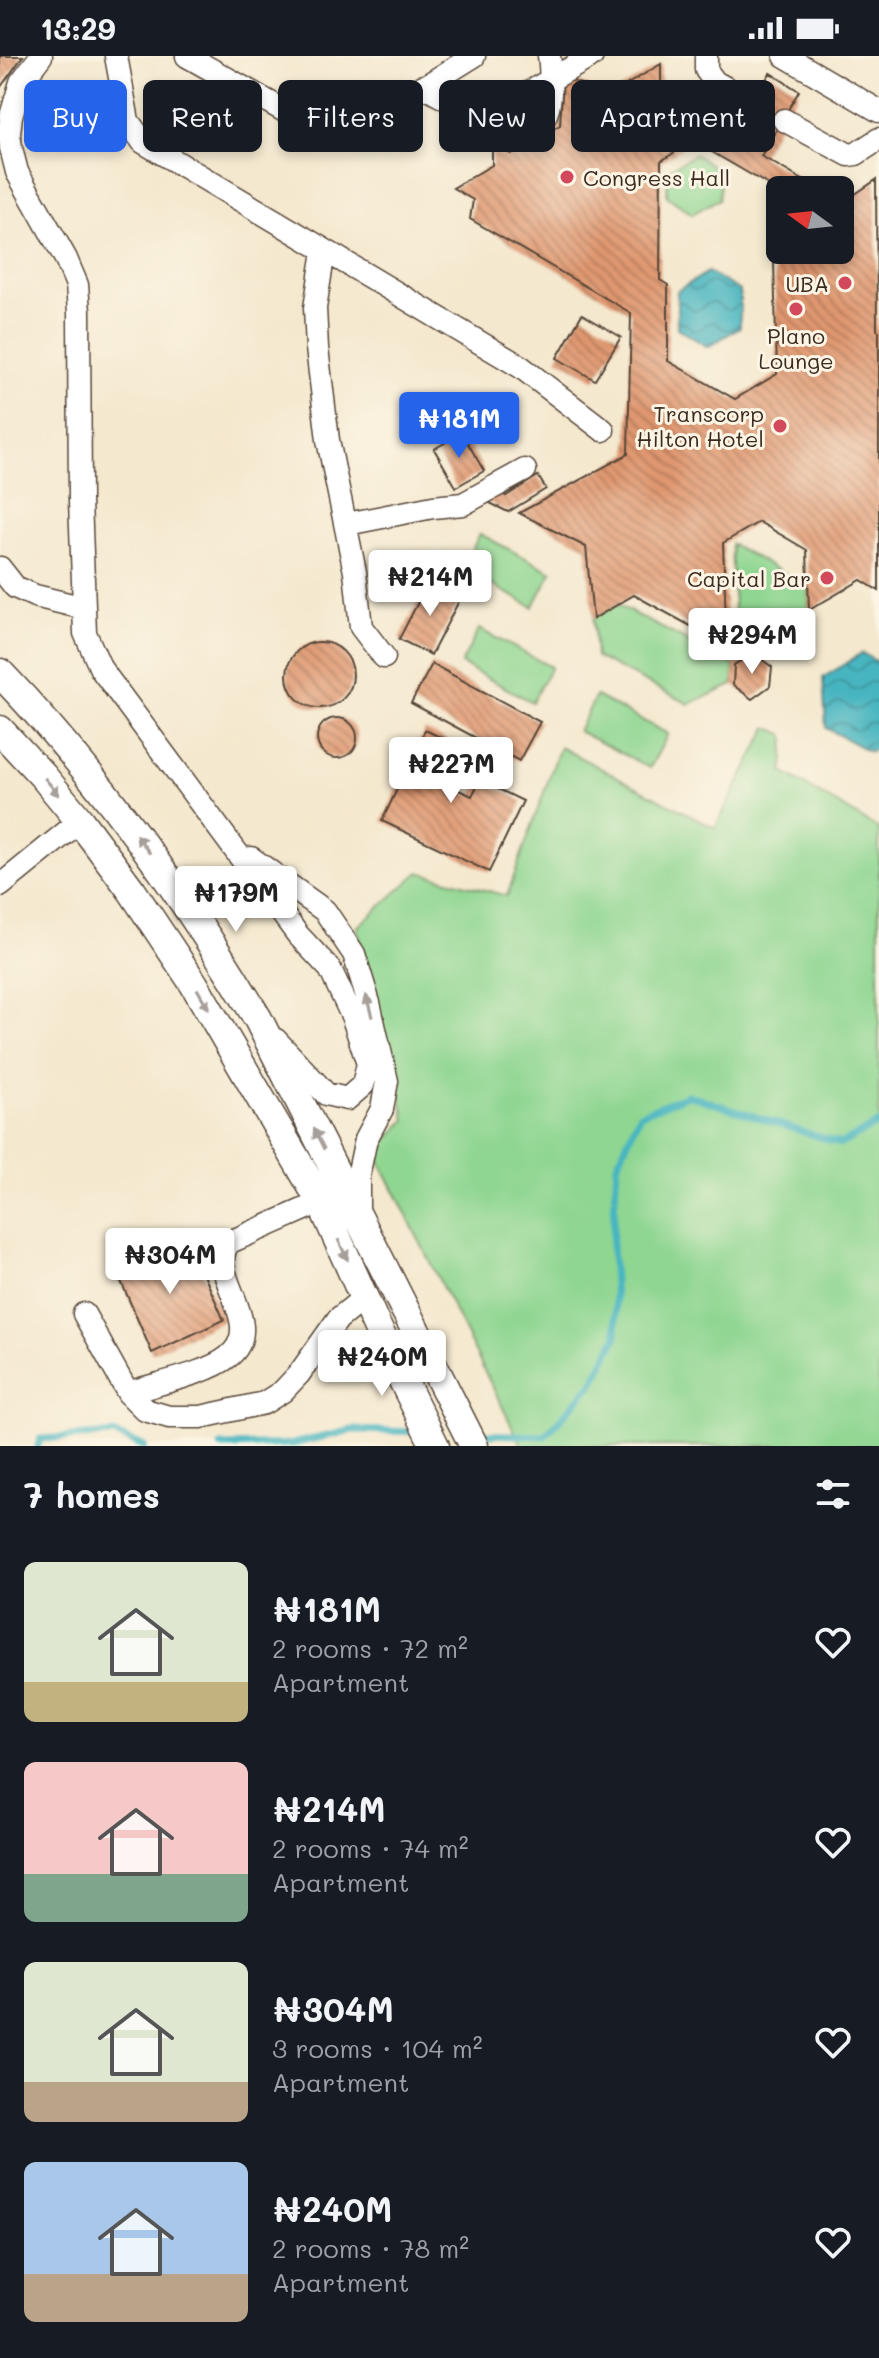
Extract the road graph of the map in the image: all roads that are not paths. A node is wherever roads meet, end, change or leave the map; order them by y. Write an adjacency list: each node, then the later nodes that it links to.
1 (41, 56): 22 (lane)
2 (116, 56): 17 (lane)
3 (187, 56): 13 (lane)
4 (474, 56): 11 (lane)
5 (549, 56): 9 (lane)
6 (592, 56): 9 (lane)
7 (706, 56): 10 (lane)
8 (785, 56): 14 (lane)
9 (550, 80)
10 (714, 80)
11 (423, 86): 12 (lane)
12 (439, 95)
13 (278, 109)
14 (879, 111)
15 (784, 120): 16 (lane)
16 (879, 139)
17 (324, 251): 18 (lane); 20 (lane)
18 (603, 430)
19 (525, 470): 20 (lane)
20 (347, 524): 23 (lane)
21 (0, 568): 22 (lane)
22 (84, 608): 27 (lane)
23 (384, 657)
24 (0, 673): 29 (main road, one-way to 24)
25 (0, 730): 26 (main road, one-way to 26)
26 (80, 821): 28 (lane); 30 (main road, one-way to 30)
27 (233, 845): 29 (lane); 31 (lane, one-way to 27)
28 (0, 886)
29 (258, 1019): 31 (main road, one-way to 29)
30 (321, 1202): 32 (main road, one-way to 32); 34 (lane)
31 (358, 1217): 36 (main road)
32 (365, 1297): 34 (lane); 35 (main road)
33 (84, 1314): 34 (lane)
34 (128, 1393)
35 (435, 1446)
36 (474, 1446)

